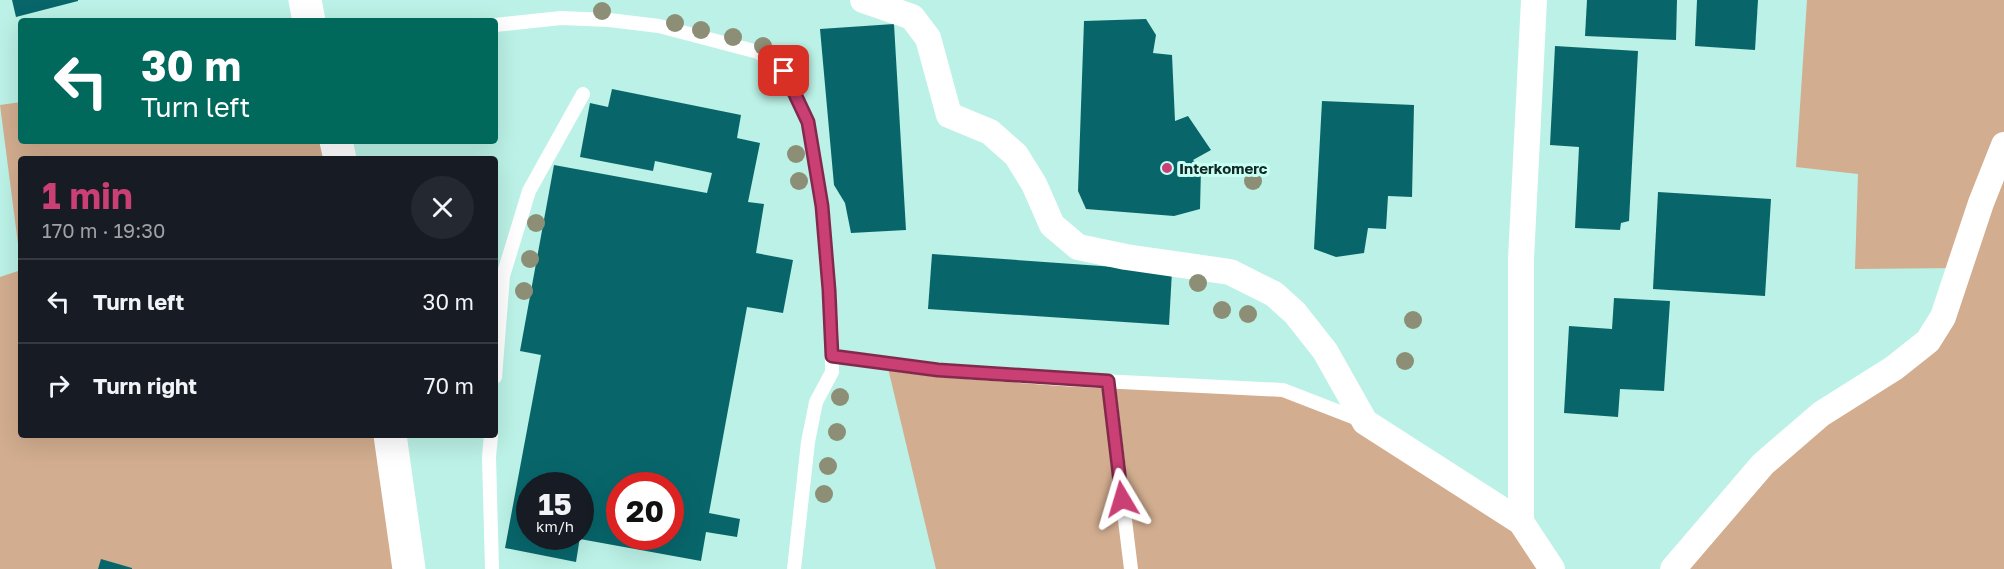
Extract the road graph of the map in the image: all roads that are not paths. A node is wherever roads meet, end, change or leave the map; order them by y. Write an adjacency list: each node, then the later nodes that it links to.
1 (305, 0): 4 (main road)
2 (863, 0): 11 (street)
3 (1534, 0): 14 (street)
4 (308, 18)
5 (498, 25): 9 (lane)
6 (583, 94): 8 (lane)
7 (2004, 145): 20 (street)
8 (498, 339)
9 (832, 356): 10 (lane); 17 (lane)
10 (1108, 381): 11 (lane); 18 (lane)
11 (1365, 422): 14 (street)
12 (390, 438): 15 (main road)
13 (491, 438): 16 (lane)
14 (1521, 522): 19 (street)
15 (409, 569)
16 (492, 569)
17 (794, 569)
18 (1131, 569)
19 (1552, 569)
20 (1673, 569)

